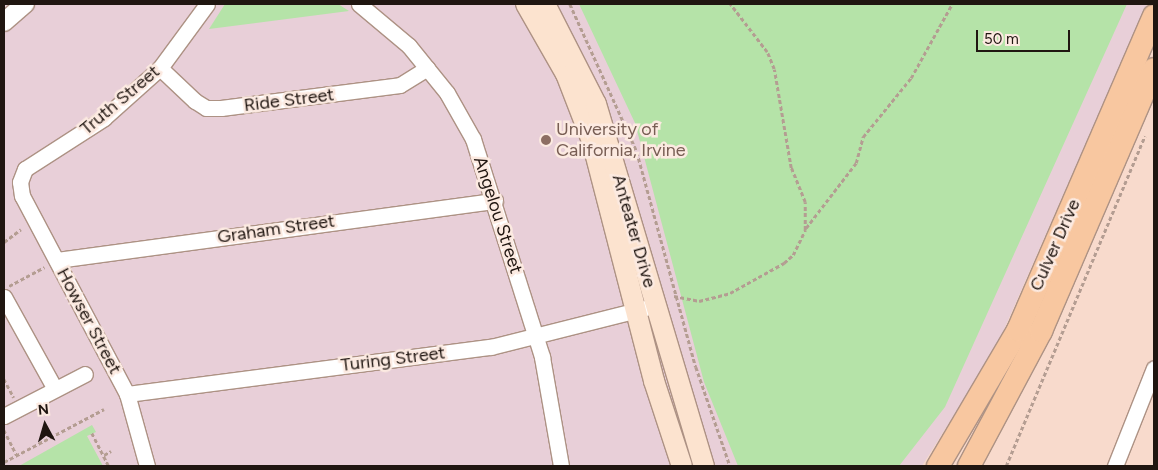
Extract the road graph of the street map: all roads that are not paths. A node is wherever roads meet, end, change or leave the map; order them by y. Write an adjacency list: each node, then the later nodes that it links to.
1 (25, 4): 7 (street)
2 (207, 4): 8 (street, Truth Street)
3 (358, 4): 9 (street, Angelou Street)
4 (526, 4): 15 (main road, Anteater Drive)
5 (545, 4): 15 (main road, Anteater Drive)
6 (1154, 16): 26 (main road, Culver Drive)
7 (4, 22)
8 (160, 68): 9 (street, Ride Street); 11 (street, Truth Street)
9 (427, 68): 12 (street, Angelou Street)
10 (1154, 69): 27 (main road, Culver Drive)
11 (20, 182): 13 (street, Howser Street)
12 (495, 200): 13 (street, Graham Street); 16 (street, Angelou Street)
13 (57, 260): 20 (street, Howser Street)
14 (4, 297): 19 (street)
15 (646, 308): 16 (street, Turing Street); 24 (main road, Anteater Drive); 25 (main road, Anteater Drive)
16 (536, 337): 20 (street, Turing Street); 23 (street, Angelou Street)
17 (1154, 368): 28 (street)
18 (85, 374): 19 (street)
19 (55, 389): 21 (street)
20 (127, 394): 22 (street, Howser Street)
21 (4, 416)
22 (147, 466)
23 (561, 466)
24 (682, 466)
25 (704, 466)
26 (938, 466)
27 (969, 466)
28 (1116, 466)

